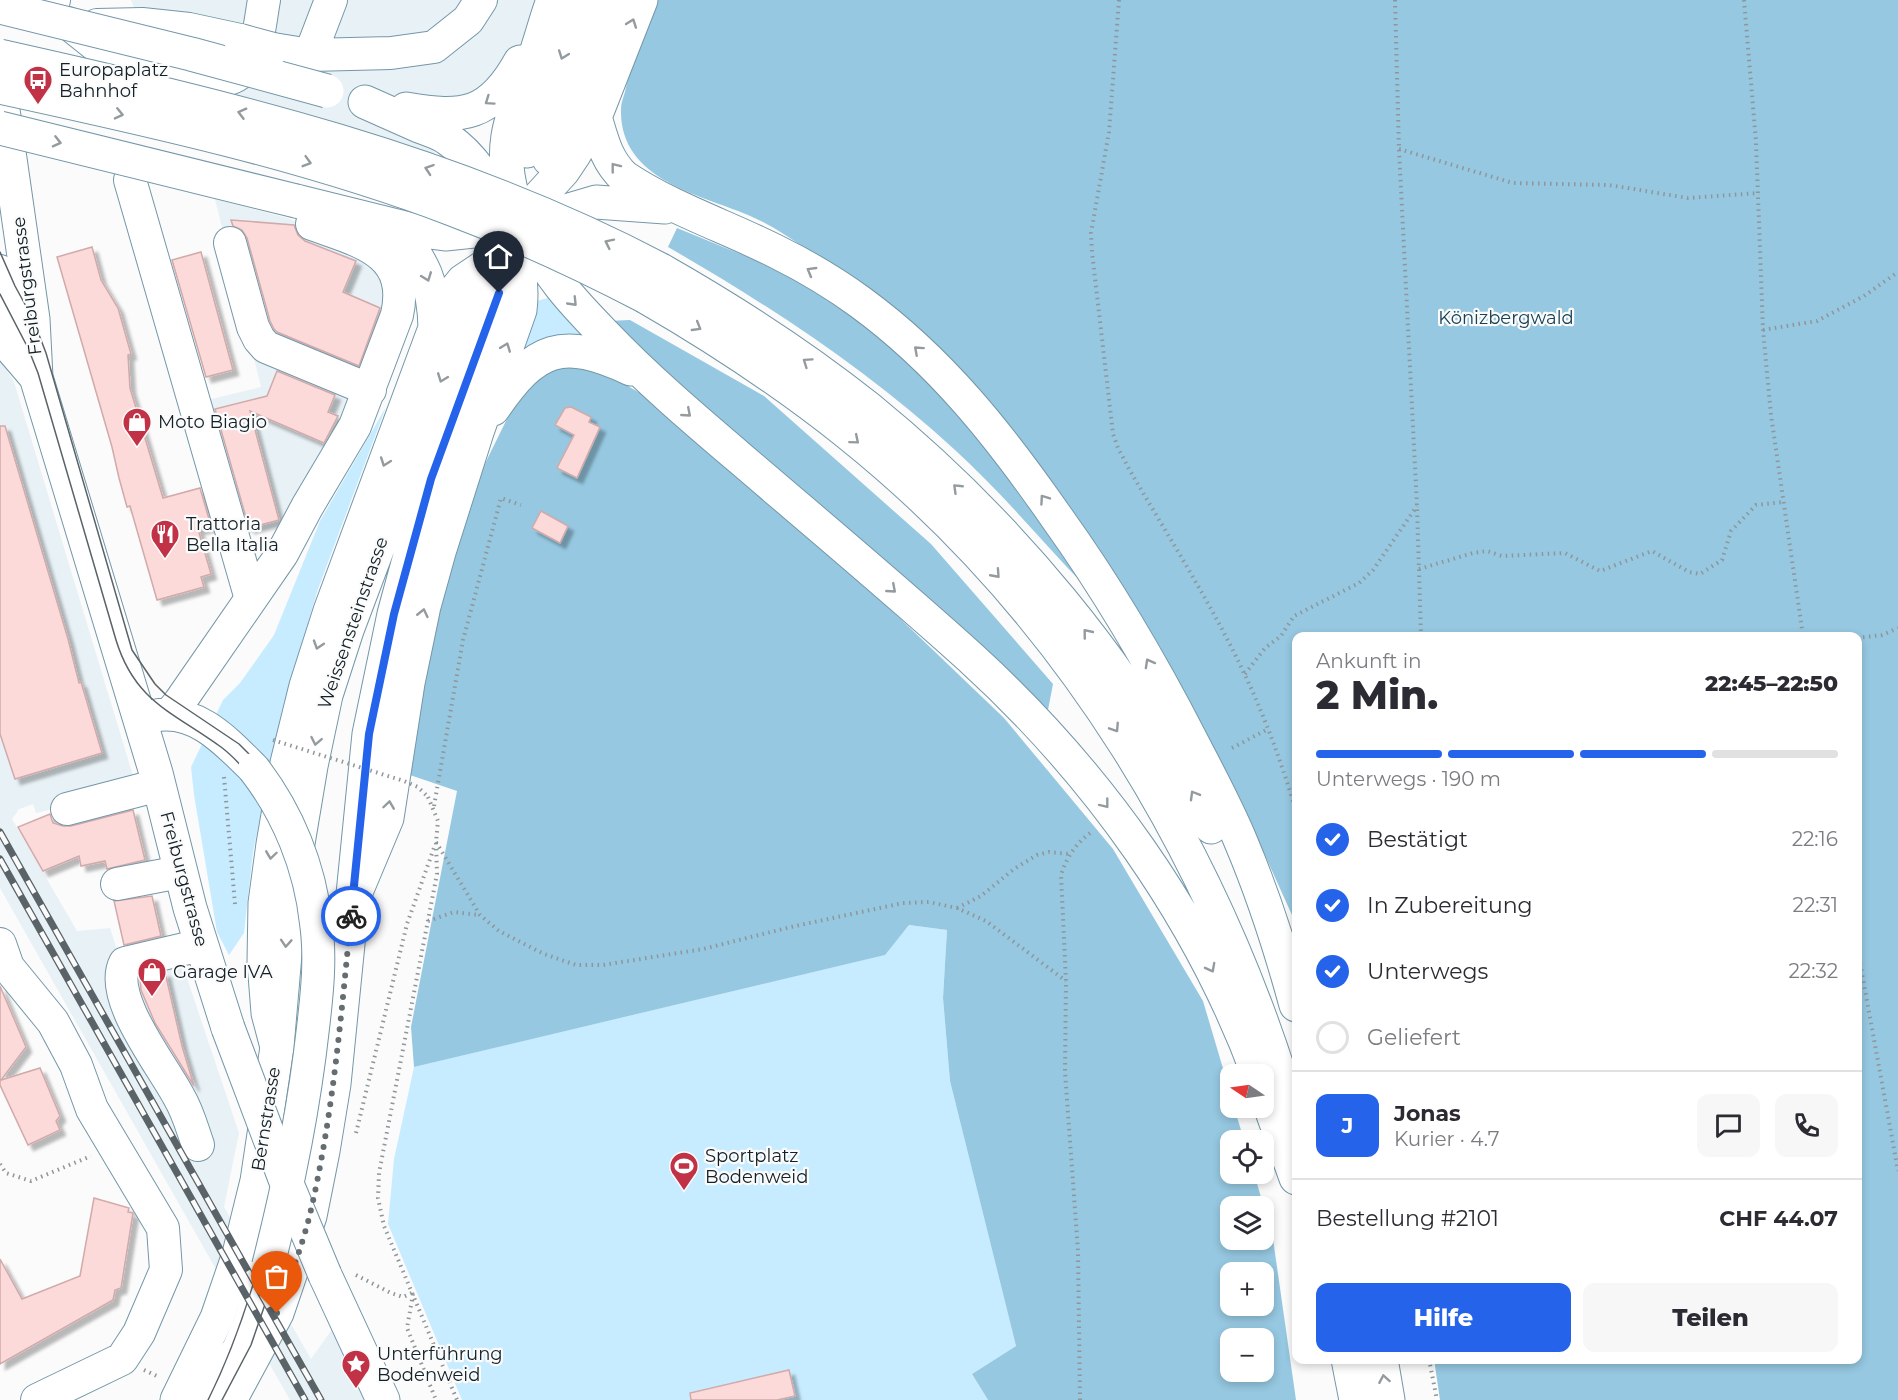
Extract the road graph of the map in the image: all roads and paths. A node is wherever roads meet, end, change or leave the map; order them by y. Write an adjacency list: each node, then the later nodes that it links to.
1 (264, 0): 10 (street)
2 (331, 0): 13 (street)
3 (481, 0): 13 (street)
4 (584, 0): 5 (main road, one-way to 5)
5 (610, 0)
6 (641, 0): 17 (main road, one-way to 6)
7 (1119, 0): 46 (path)
8 (1395, 0): 19 (path)
9 (1744, 0): 21 (path)
10 (46, 6): 13 (street, bridge)
11 (0, 7): 16 (main road, bridge)
12 (550, 10): 16 (main road, one-way to 16); 25 (main road)
13 (310, 54)
14 (0, 56): 28 (main road, one-way to 14, bridge)
15 (0, 88): 28 (main road, one-way to 28, bridge); 29 (main road, Freiburgstrasse)
16 (365, 102): 25 (main road)
17 (595, 117): 22 (main road, one-way to 17); 25 (main road)
18 (0, 128): 24 (main road, one-way to 24, bridge)
19 (1399, 149): 21 (path); 39 (path)
20 (130, 180): 41 (street)
21 (1759, 193): 31 (path)
22 (682, 208): 25 (main road); 68 (main road, one-way to 22)
23 (312, 224): 35 (street)
24 (397, 227): 25 (main road); 30 (main road, one-way to 30)
25 (517, 229): 30 (main road); 33 (main road, one-way to 33); 36 (main road, one-way to 25)
26 (230, 243): 35 (street)
27 (1898, 272): 31 (path)
28 (653, 283): 69 (main road, one-way to 28); 72 (main road, one-way to 72)
29 (10, 291): 34 (main road, Freiburgstrasse)
30 (435, 328): 70 (main road, one-way to 70)
31 (1764, 330): 37 (path)
32 (0, 335): 34 (main road, Freiburgstrasse)
33 (643, 375): 36 (main road); 71 (main road, one-way to 71)
34 (36, 377): 47 (main road, Freiburgstrasse)
35 (370, 390): 41 (street)
36 (477, 432): 60 (main road, one-way to 36)
37 (1783, 502): 40 (path); 44 (path)
38 (521, 505): 53 (path)
39 (1417, 506): 40 (path); 46 (path)
40 (1419, 568): 43 (path)
41 (250, 599): 47 (street)
42 (1898, 628): 45 (path)
43 (1421, 632)
44 (1802, 632)
45 (1862, 637)
46 (1245, 674): 48 (path)
47 (155, 716): 51 (main road, Freiburgstrasse); 81 (street, bridge)
48 (1268, 729): 50 (path); 52 (path)
49 (273, 740): 53 (path, bridge)
50 (1233, 748)
51 (159, 785): 54 (street); 58 (main road, Freiburgstrasse)
52 (1292, 799)
53 (434, 806): 56 (path)
54 (67, 809)
55 (1095, 829): 57 (path)
56 (436, 842): 62 (path); 63 (path)
57 (1070, 854): 61 (path); 67 (path)
58 (180, 872): 59 (street); 65 (main road, Freiburgstrasse)
59 (117, 884)
60 (353, 899): 70 (main road, Weissensteinstrasse, one-way to 70); 90 (main road)
61 (957, 908): 62 (path); 67 (path)
62 (480, 915): 63 (path)
63 (428, 921): 80 (path)
64 (0, 944): 75 (street)
65 (201, 945): 74 (street); 79 (main road, Freiburgstrasse, bridge)
66 (1862, 973): 78 (path)
67 (1066, 981): 94 (path)
68 (1292, 992)
69 (1292, 1010)
70 (277, 1047): 86 (main road, Bernstrasse); 87 (main road, Bernstrasse)
71 (1254, 1064)
72 (1292, 1115)
73 (1274, 1118): 77 (main road)
74 (198, 1145)
75 (114, 1146): 76 (path); 85 (street)
76 (0, 1164)
77 (1292, 1167)
78 (1898, 1171)
79 (340, 1274): 80 (path); 91 (main road, Freiburgstrasse)
80 (413, 1293): 92 (path); 93 (path)
81 (238, 1350): 88 (street); 89 (street)
82 (1349, 1364): 95 (main road)
83 (1382, 1364): 96 (main road, one-way to 83)
84 (1430, 1364): 97 (path)
85 (37, 1400)
86 (177, 1400)
87 (189, 1400)
88 (199, 1400)
89 (220, 1400)
90 (230, 1400)
91 (383, 1400)
92 (436, 1400)
93 (457, 1400)
94 (1080, 1400)
95 (1356, 1400)
96 (1388, 1400)
97 (1437, 1400)

